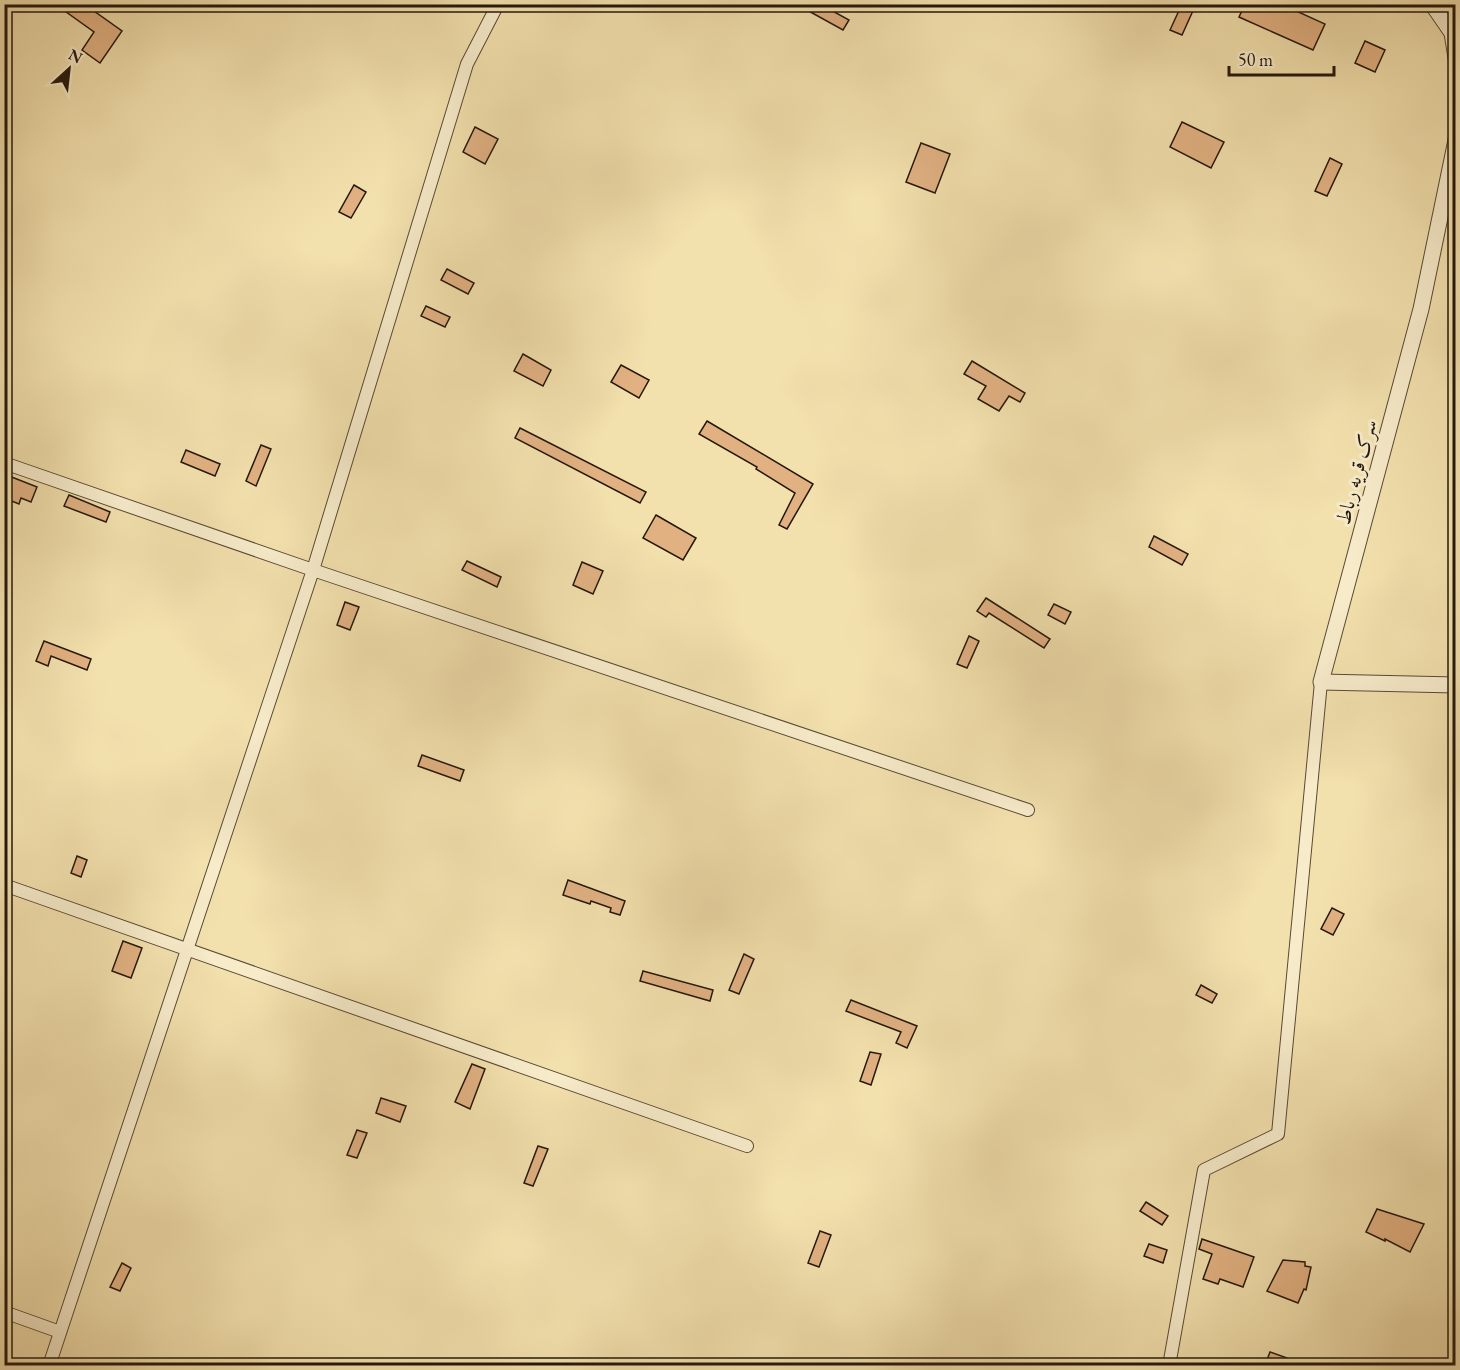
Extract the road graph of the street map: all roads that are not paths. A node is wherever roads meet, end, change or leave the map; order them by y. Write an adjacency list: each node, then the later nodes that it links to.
1 (498, 4): 6 (street)
2 (1432, 4): 3 (street)
3 (1455, 58)
4 (1455, 140): 7 (street, سرک قریه رباط)
5 (4, 463): 6 (street)
6 (313, 570): 9 (street); 11 (street)
7 (1321, 682): 8 (street); 16 (street)
8 (1455, 685)
9 (1028, 810)
10 (4, 885): 11 (street)
11 (188, 950): 12 (street); 14 (street)
12 (747, 1146)
13 (4, 1312): 14 (street)
14 (60, 1332): 15 (street)
15 (48, 1365)
16 (1169, 1365)

